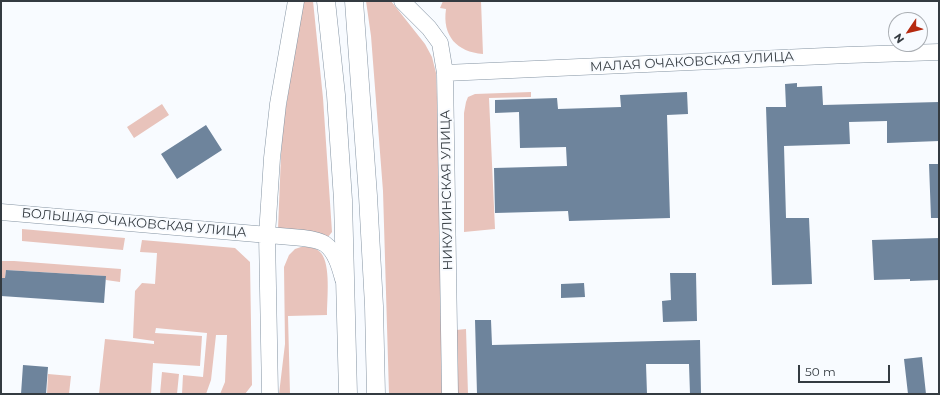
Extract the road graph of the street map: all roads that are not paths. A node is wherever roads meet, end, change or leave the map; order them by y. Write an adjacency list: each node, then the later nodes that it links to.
1 (296, 1): 8 (street)
2 (326, 1): 9 (main road)
3 (354, 1): 12 (main road)
4 (402, 1): 6 (street, НИКУЛИНСКАЯ УЛИЦА)
5 (939, 52): 6 (street, МАЛАЯ ОЧАКОВСКАЯ УЛИЦА)
6 (445, 73): 13 (street, НИКУЛИНСКАЯ УЛИЦА)
7 (1, 212): 8 (street, БОЛЬШАЯ ОЧАКОВСКАЯ УЛИЦА)
8 (267, 235): 9 (street, БОЛЬШАЯ ОЧАКОВСКАЯ УЛИЦА); 10 (street)
9 (346, 298): 11 (main road)
10 (270, 394)
11 (348, 394)
12 (376, 394)
13 (450, 394)

